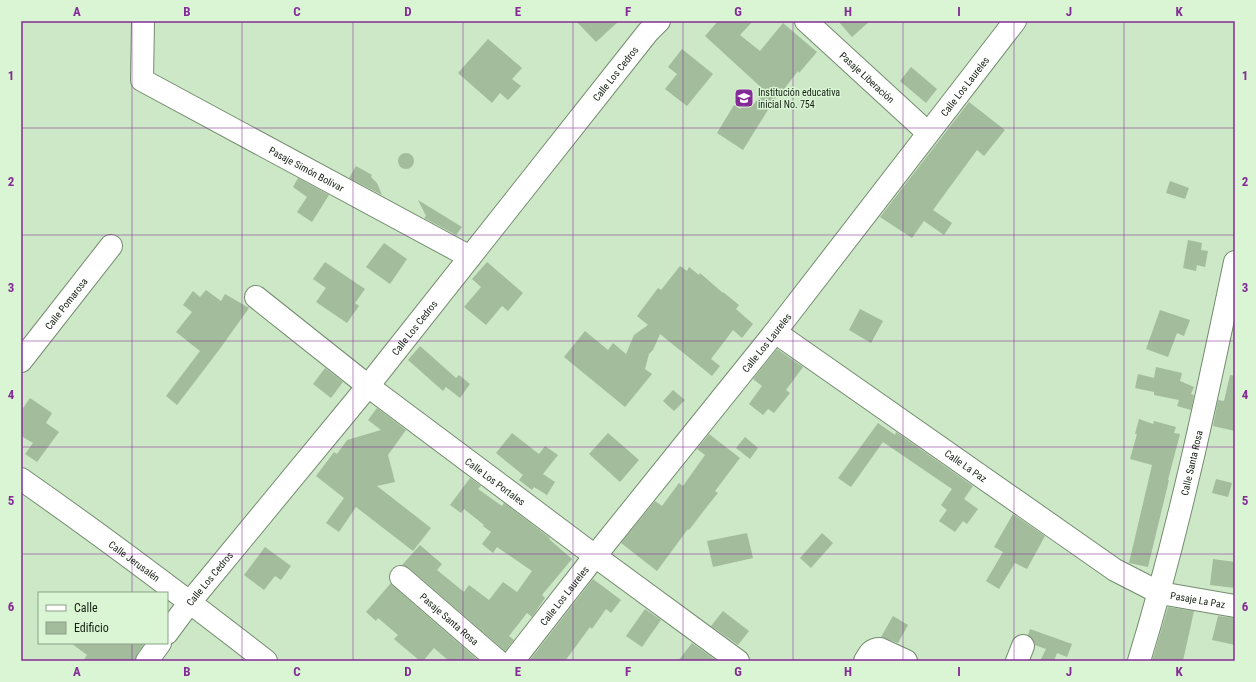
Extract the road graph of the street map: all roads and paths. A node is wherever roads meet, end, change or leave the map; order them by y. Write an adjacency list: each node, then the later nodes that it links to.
1 (143, 21): 7 (street, Pasaje Simón Bolívar)
2 (659, 21): 7 (street, Calle Los Cedros)
3 (806, 21): 5 (street, Pasaje Liberación)
4 (1014, 21): 5 (street, Calle Los Laureles)
5 (928, 133): 10 (street, Calle Los Laureles)
6 (111, 246): 11 (street, Calle Pomarosa)
7 (470, 257): 12 (street, Calle Los Cedros)
8 (1235, 262): 16 (street, Calle Santa Rosa)
9 (256, 297): 12 (street, Calle Los Portales)
10 (775, 332): 14 (street, Calle Los Laureles); 16 (street, Calle La Paz)
11 (21, 361)
12 (368, 386): 14 (street, Calle Los Portales); 17 (street, Calle Los Cedros)
13 (21, 479): 17 (street, Calle Jerusalén)
14 (595, 556): 24 (street, Calle Los Laureles); 25 (street, Calle Los Portales)
15 (401, 577): 23 (street, Pasaje Santa Rosa)
16 (1160, 593): 18 (street, Pasaje La Paz); 28 (street, Calle Santa Rosa)
17 (190, 602): 19 (street, Calle Los Cedros); 22 (street, Calle Jerusalén)
18 (1235, 606)
19 (168, 632)
20 (159, 644): 21 (street)
21 (147, 661)
22 (266, 661)
23 (498, 661)
24 (513, 661)
25 (738, 661)
26 (865, 661): 27 (street)
27 (906, 661)
28 (1139, 661)

